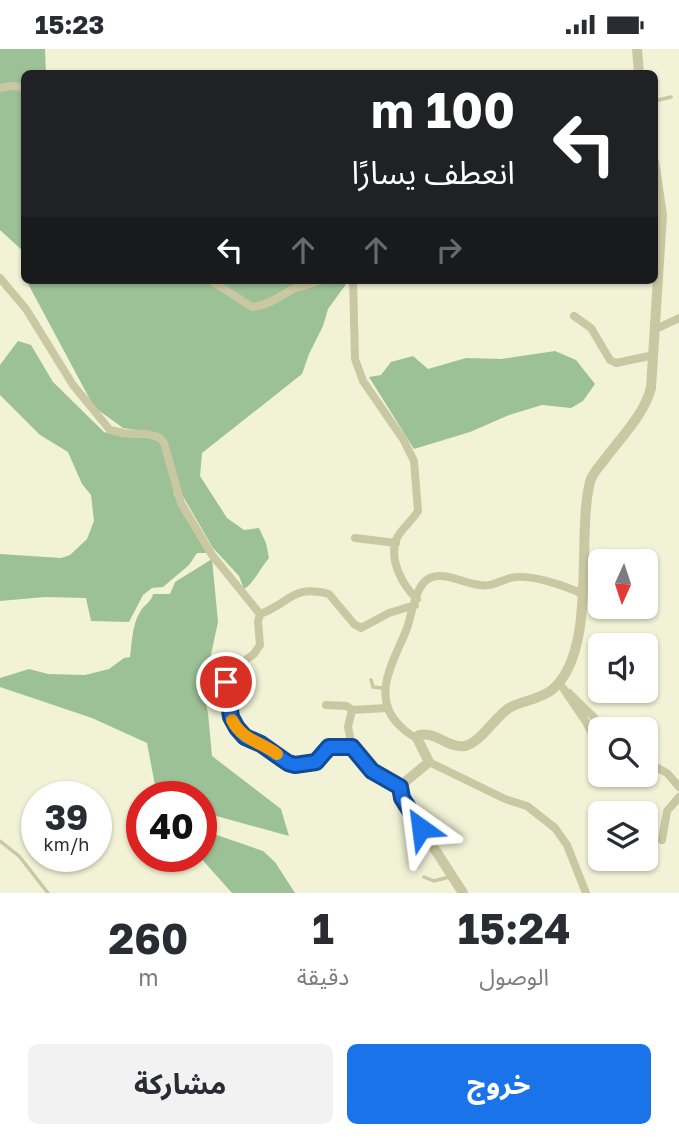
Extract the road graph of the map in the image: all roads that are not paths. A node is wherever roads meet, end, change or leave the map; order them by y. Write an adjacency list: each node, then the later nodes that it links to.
1 (637, 49): 2 (street)
2 (639, 70)
3 (21, 87): 4 (street)
4 (0, 88)
5 (671, 97): 6 (lane)
6 (658, 100)
7 (658, 184): 8 (street)
8 (658, 255)
9 (0, 278): 22 (street)
10 (215, 284): 11 (street)
11 (314, 284)
12 (354, 284): 19 (street)
13 (657, 284): 16 (street)
14 (575, 316): 17 (street)
15 (679, 318): 16 (street)
16 (656, 329): 17 (street)
17 (654, 355): 20 (street)
18 (355, 538): 19 (street)
19 (396, 543): 21 (street)
20 (583, 594): 21 (street); 24 (street)
21 (416, 602): 22 (street); 25 (street)
22 (260, 614): 32 (street)
23 (371, 680): 25 (lane)
24 (560, 686): 29 (street); 30 (street); 31 (street)
25 (385, 688): 27 (street)
26 (326, 705): 28 (street)
27 (387, 708): 28 (street); 31 (street)
28 (352, 710): 32 (street)
29 (593, 717)
30 (588, 726)
31 (417, 738): 33 (street)
32 (352, 747): 35 (street)
33 (429, 762): 35 (street); 44 (street)
34 (658, 768): 36 (street)
35 (400, 787): 40 (street)
36 (679, 787)
37 (679, 797): 38 (street)
38 (662, 840)
39 (0, 841): 42 (lane)
40 (451, 876): 41 (lane); 43 (street)
41 (425, 877)
42 (48, 893)
43 (463, 893)
44 (586, 893)

